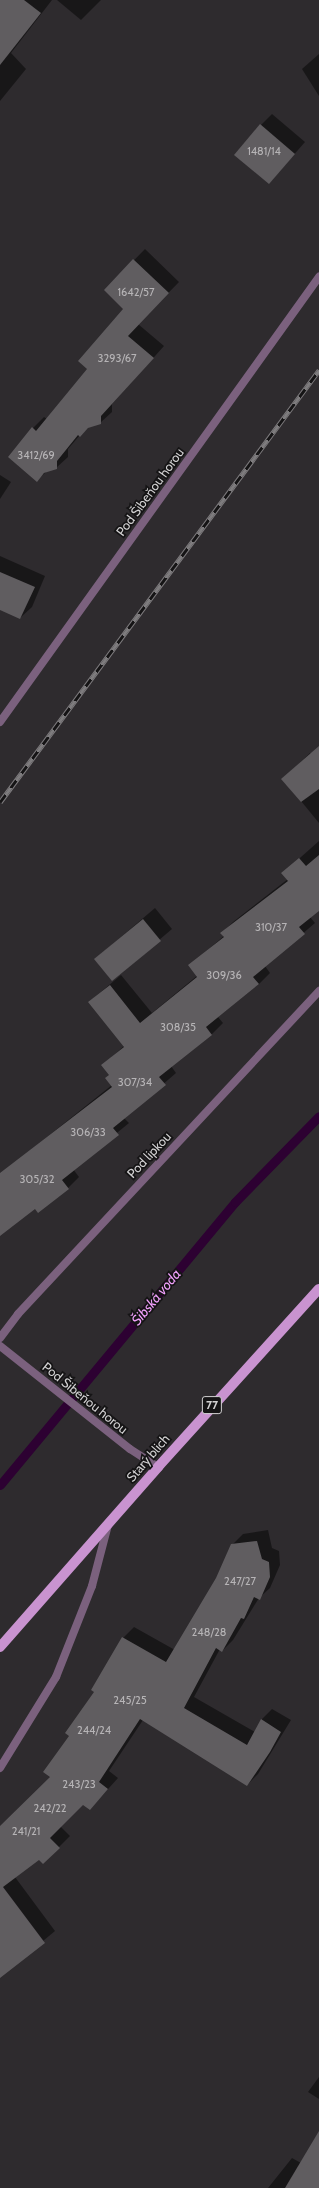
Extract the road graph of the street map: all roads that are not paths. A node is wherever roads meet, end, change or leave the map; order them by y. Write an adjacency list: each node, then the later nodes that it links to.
1 (319, 277): 2 (street, Pod Šibeňou horou)
2 (0, 722)
3 (319, 991): 5 (street, Pod lipkou)
4 (319, 1289): 7 (main road, Starý blich / 77)
5 (0, 1338)
6 (0, 1346): 7 (street, Pod Šibeňou horou)
7 (158, 1467): 8 (main road, Starý blich / 77)
8 (108, 1523): 9 (main road, Starý blich / 77); 10 (street)
9 (0, 1647)
10 (0, 1768)

